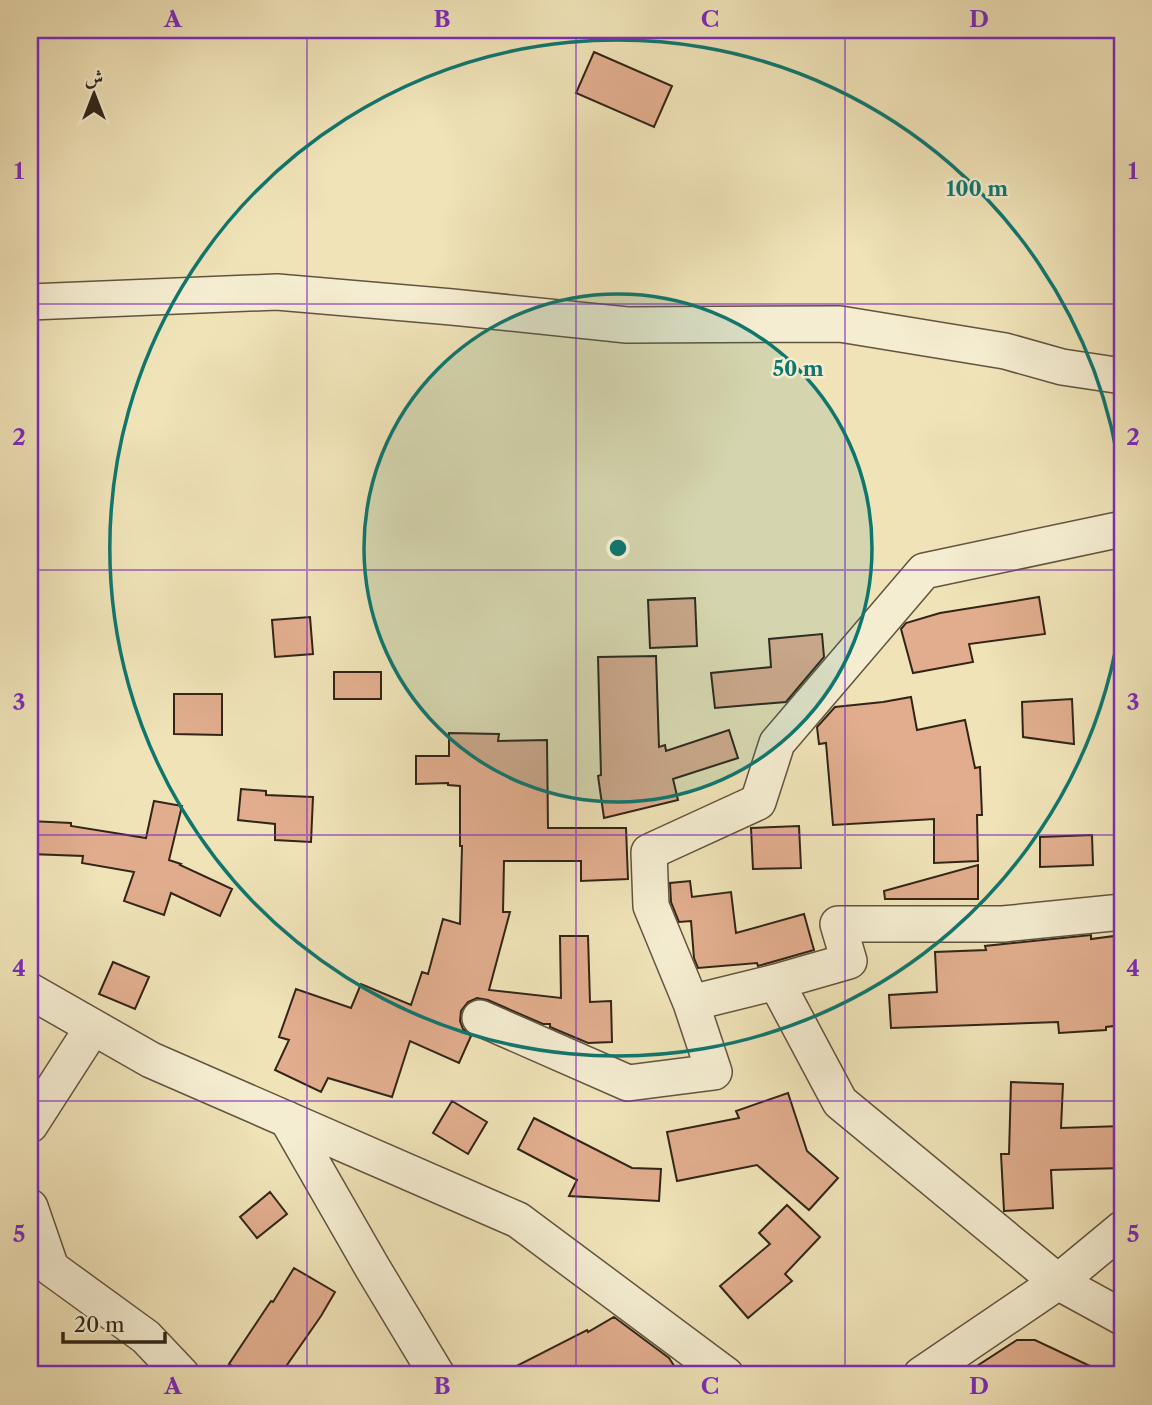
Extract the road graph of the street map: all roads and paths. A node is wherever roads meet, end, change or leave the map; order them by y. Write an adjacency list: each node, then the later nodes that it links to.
1 (30, 302): 2 (street)
2 (1122, 376)
3 (1122, 529): 7 (street)
4 (1122, 912): 5 (street)
5 (776, 982): 7 (street); 14 (street)
6 (30, 991): 9 (street)
7 (691, 1003): 8 (street)
8 (480, 1018)
9 (93, 1027): 10 (street); 11 (street)
10 (287, 1119): 17 (street); 18 (street)
11 (30, 1125)
12 (30, 1207): 16 (street)
13 (1122, 1229): 14 (street)
14 (1058, 1282): 15 (street); 19 (street)
15 (1122, 1317)
16 (182, 1375)
17 (437, 1375)
18 (726, 1375)
19 (921, 1375)

